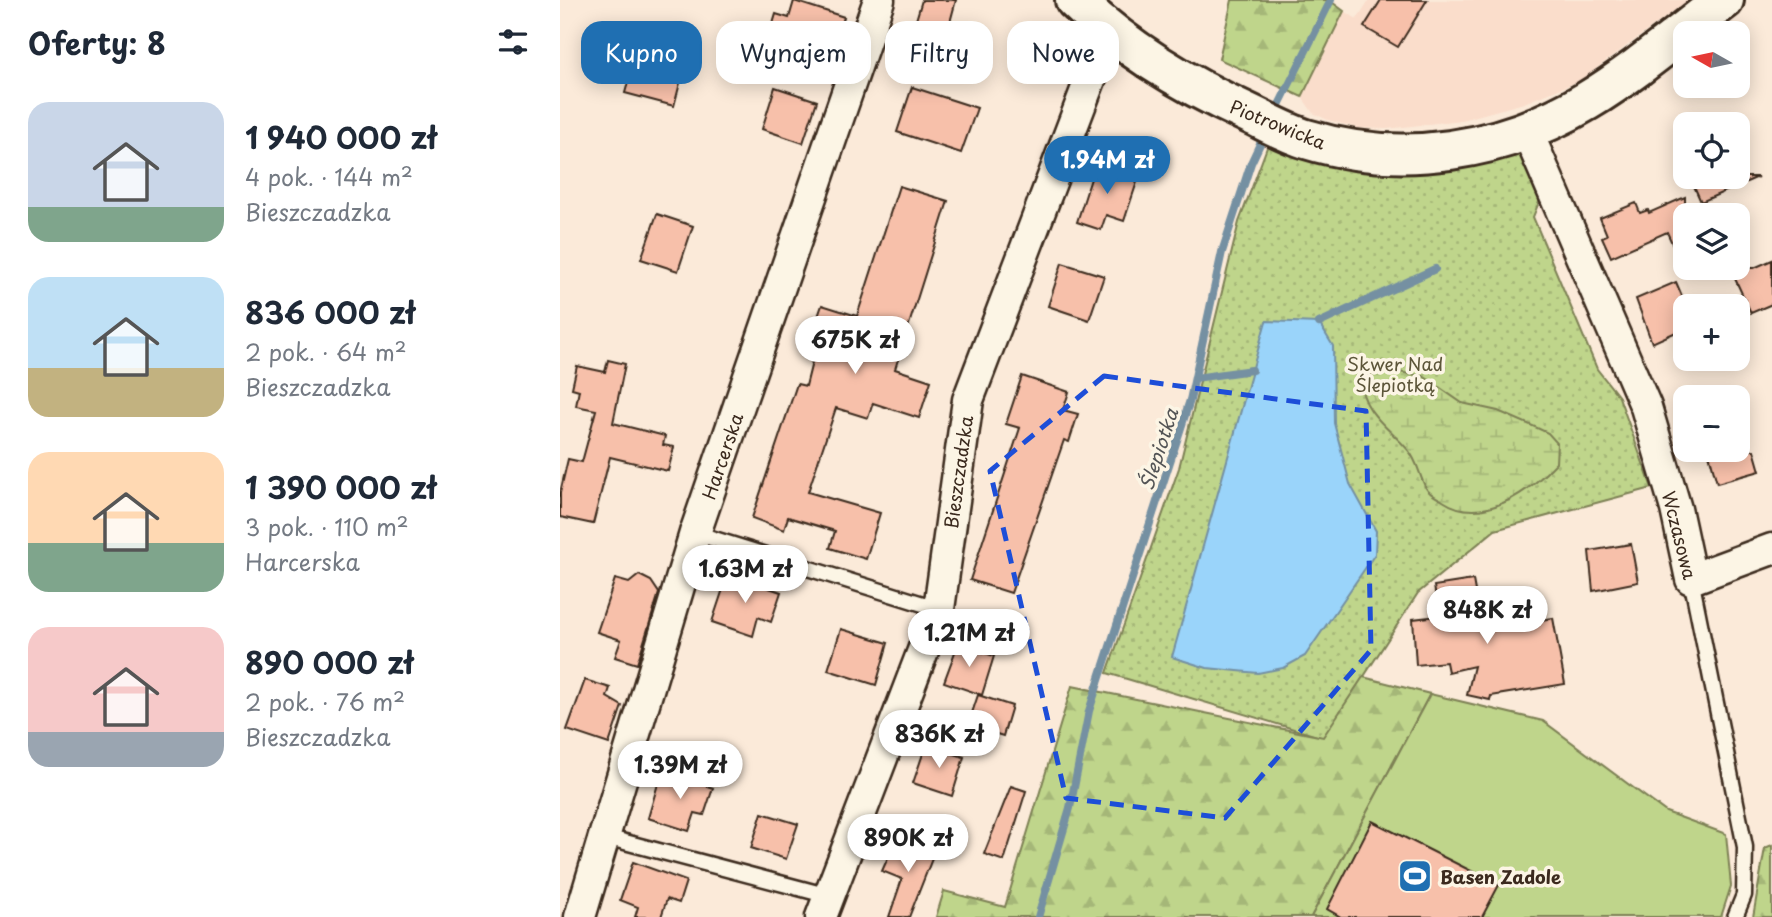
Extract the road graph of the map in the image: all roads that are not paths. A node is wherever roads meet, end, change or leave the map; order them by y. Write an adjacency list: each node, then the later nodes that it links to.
1 (879, 0): 5 (street, Harcerska)
2 (1724, 0): 4 (street, Piotrowicka)
3 (1099, 14): 4 (street, Piotrowicka); 8 (street, Bieszczadzka)
4 (1527, 131): 7 (street, Wczasowa)
5 (695, 533): 8 (lane); 9 (street, Harcerska)
6 (1772, 549): 7 (street)
7 (1692, 579): 12 (lane, Wczasowa)
8 (939, 609): 10 (street, Bieszczadzka)
9 (606, 837): 10 (lane); 11 (street, Harcerska)
10 (825, 906)
11 (580, 917)
12 (1735, 917)

